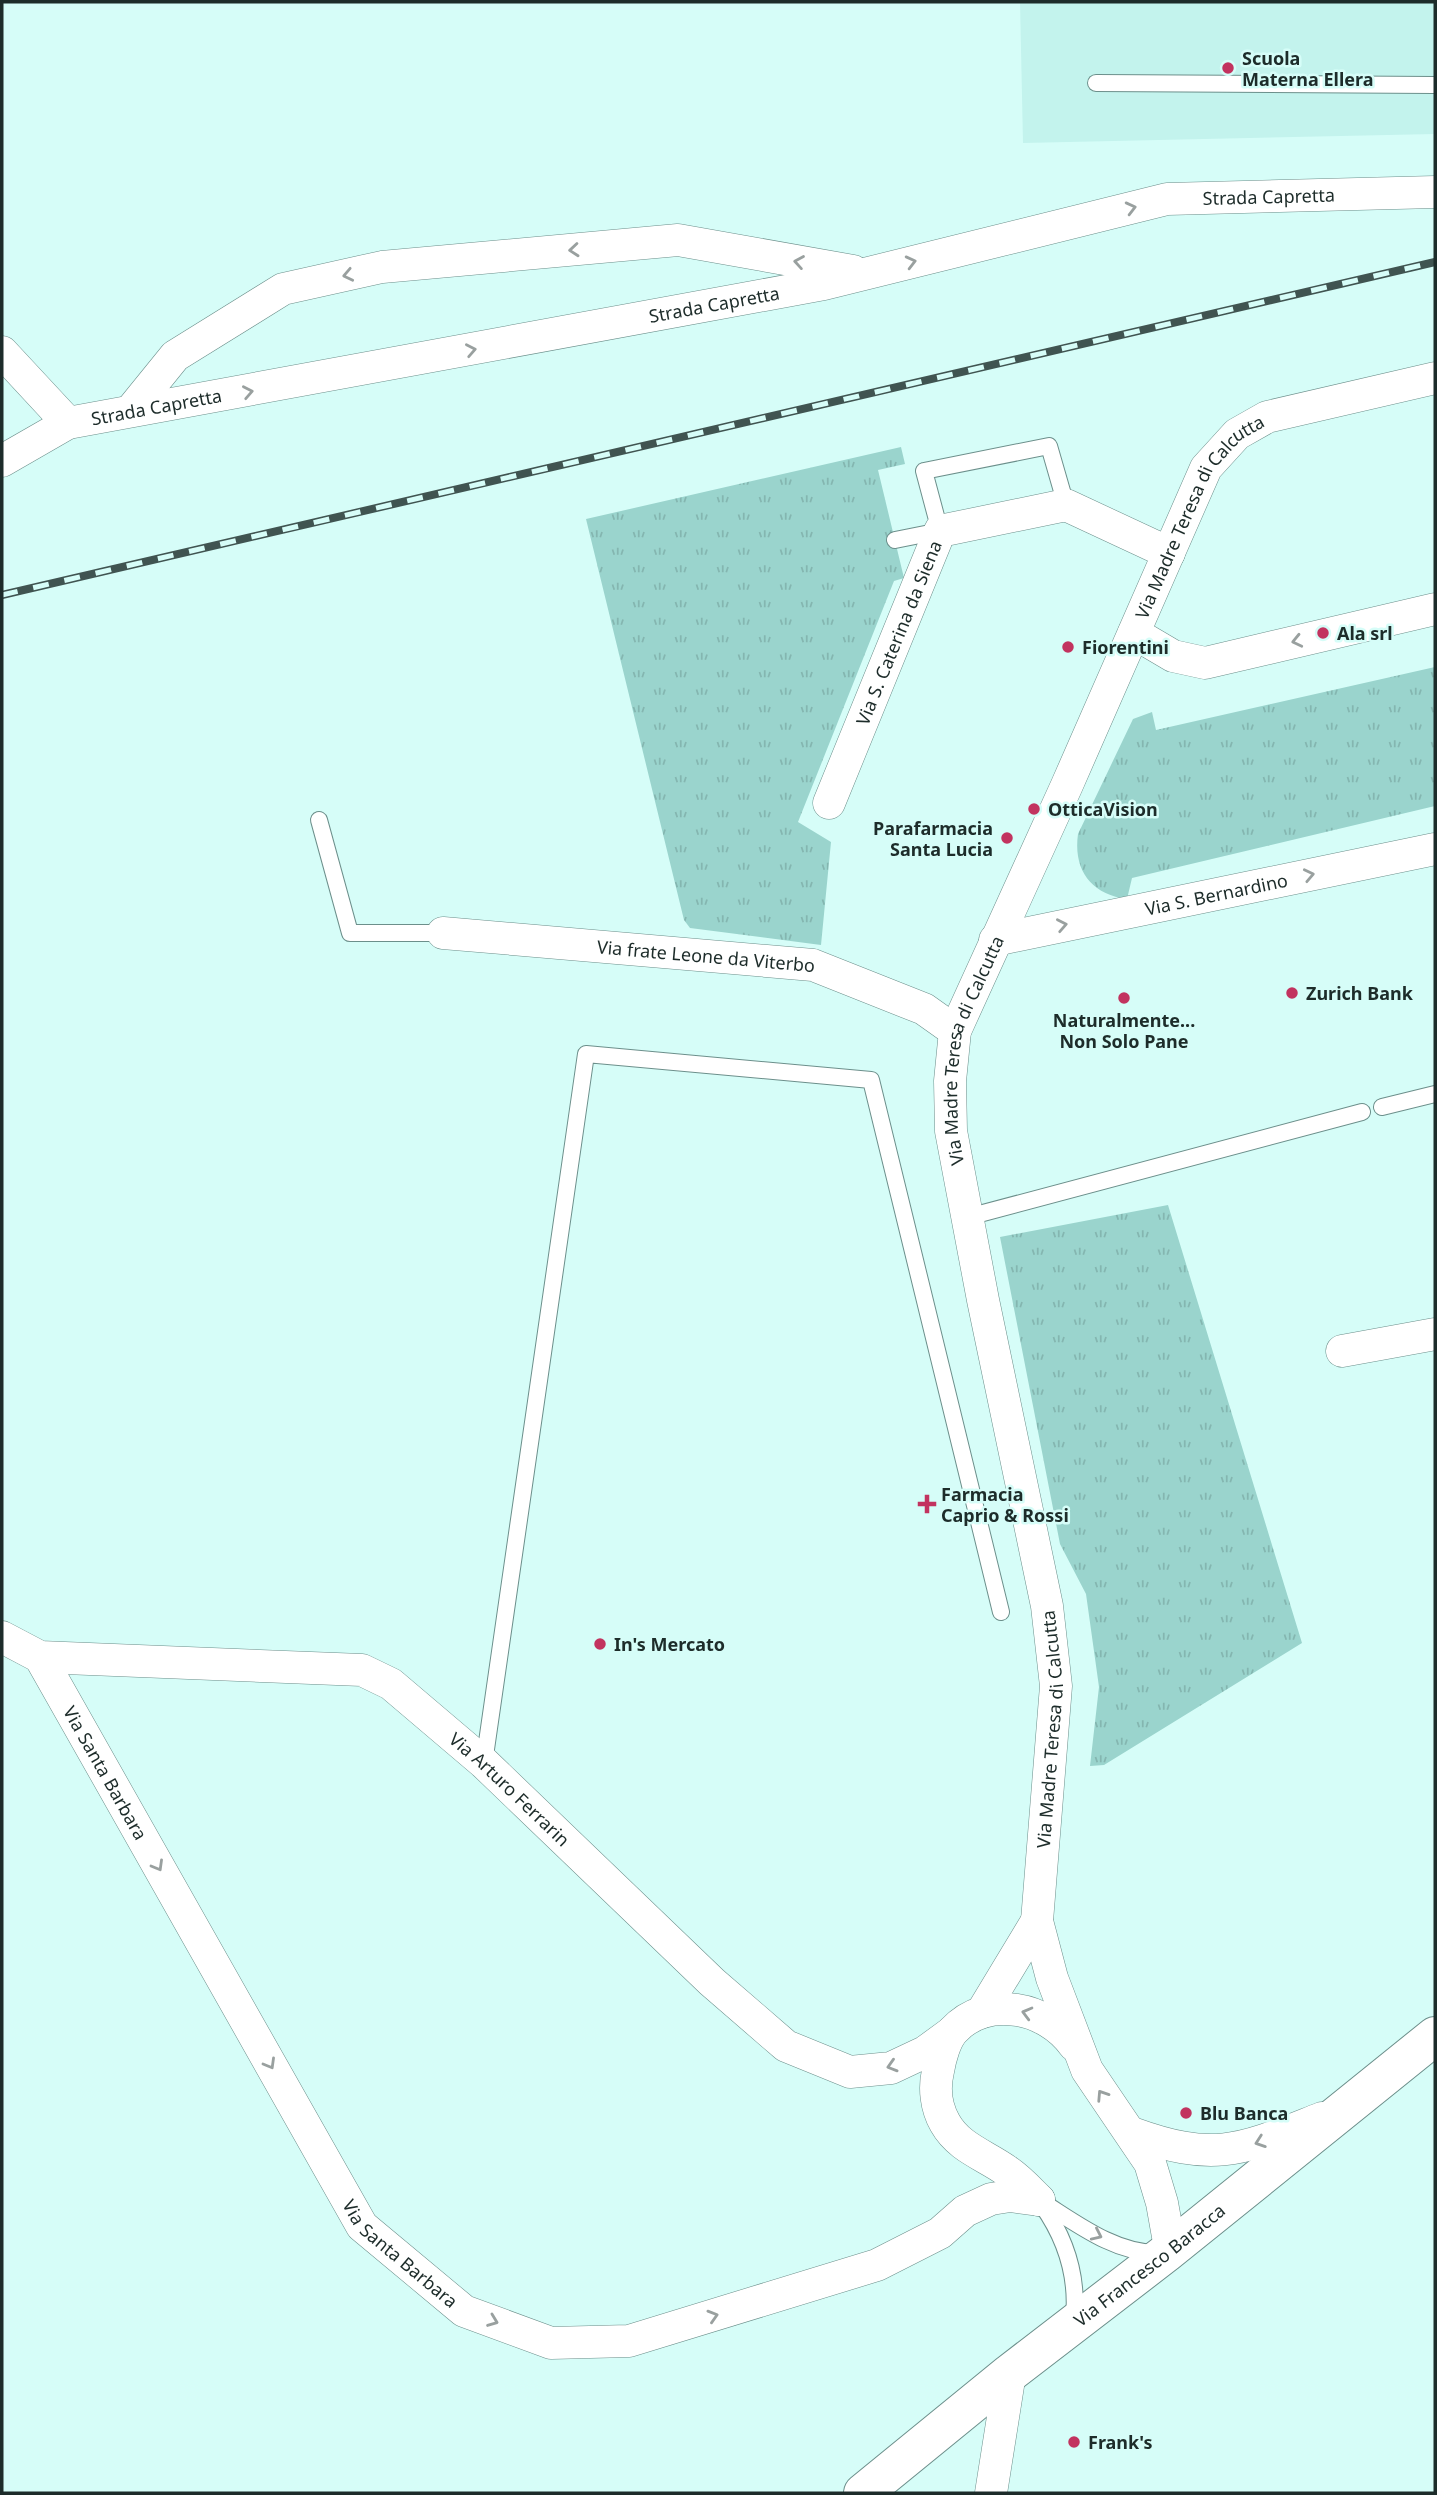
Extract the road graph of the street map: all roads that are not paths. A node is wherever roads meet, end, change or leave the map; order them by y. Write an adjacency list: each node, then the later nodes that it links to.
1 (1096, 83): 2 (lane)
2 (1435, 85)
3 (1435, 192): 4 (street, Strada Capretta, one-way to 3)
4 (866, 274): 7 (street, Strada Capretta, one-way to 4); 7 (street, one-way to 7)
5 (2, 352): 8 (street)
6 (1435, 377): 13 (street, Via Madre Teresa di Calcutta)
7 (132, 409): 8 (street, Strada Capretta)
8 (68, 423): 9 (street, Strada Capretta)
9 (2, 461)
10 (1066, 505): 11 (street, Via S. Caterina da Siena); 11 (lane); 13 (street)
11 (940, 531): 12 (lane); 16 (street, Via S. Caterina da Siena)
12 (895, 540)
13 (1169, 553): 15 (street, Via Madre Teresa di Calcutta)
14 (1435, 609): 15 (street, one-way to 15)
15 (1134, 633): 20 (street, Via Madre Teresa di Calcutta)
16 (829, 803)
17 (319, 820): 19 (lane)
18 (1435, 849): 20 (street, Via S. Bernardino, one-way to 18)
19 (443, 933): 21 (street, Via frate Leone da Viterbo)
20 (995, 940): 21 (street, Via Madre Teresa di Calcutta)
21 (955, 1031): 25 (street, Via Madre Teresa di Calcutta)
22 (1435, 1094): 23 (lane)
23 (1382, 1107)
24 (1362, 1112): 25 (lane)
25 (968, 1217): 32 (street, Via Madre Teresa di Calcutta)
26 (1435, 1334): 27 (street)
27 (1342, 1352)
28 (1001, 1612): 31 (lane)
29 (2, 1637): 30 (street, Via Arturo Ferrarin)
30 (40, 1657): 31 (street, Via Arturo Ferrarin); 39 (street, Via Santa Barbara, one-way to 39)
31 (484, 1763): 34 (street, Via Arturo Ferrarin, one-way to 31)
32 (1037, 1921): 33 (street); 36 (street)
33 (982, 2012): 34 (street, Via Arturo Ferrarin); 36 (street, one-way to 33)
34 (951, 2033): 39 (street)
35 (1435, 2036): 37 (main road, Via Francesco Baracca)
36 (1079, 2052): 38 (street, one-way to 36)
37 (1346, 2108): 38 (street, one-way to 38); 40 (main road, Via Francesco Baracca)
38 (1132, 2133): 40 (street)
39 (1039, 2200): 40 (lane, one-way to 40); 41 (lane)
40 (1166, 2253): 41 (main road, Via Francesco Baracca)
41 (1073, 2324): 42 (main road, Via Francesco Baracca)
42 (1010, 2373): 43 (main road, Via Francesco Baracca); 44 (street)
43 (863, 2493)
44 (991, 2493)

